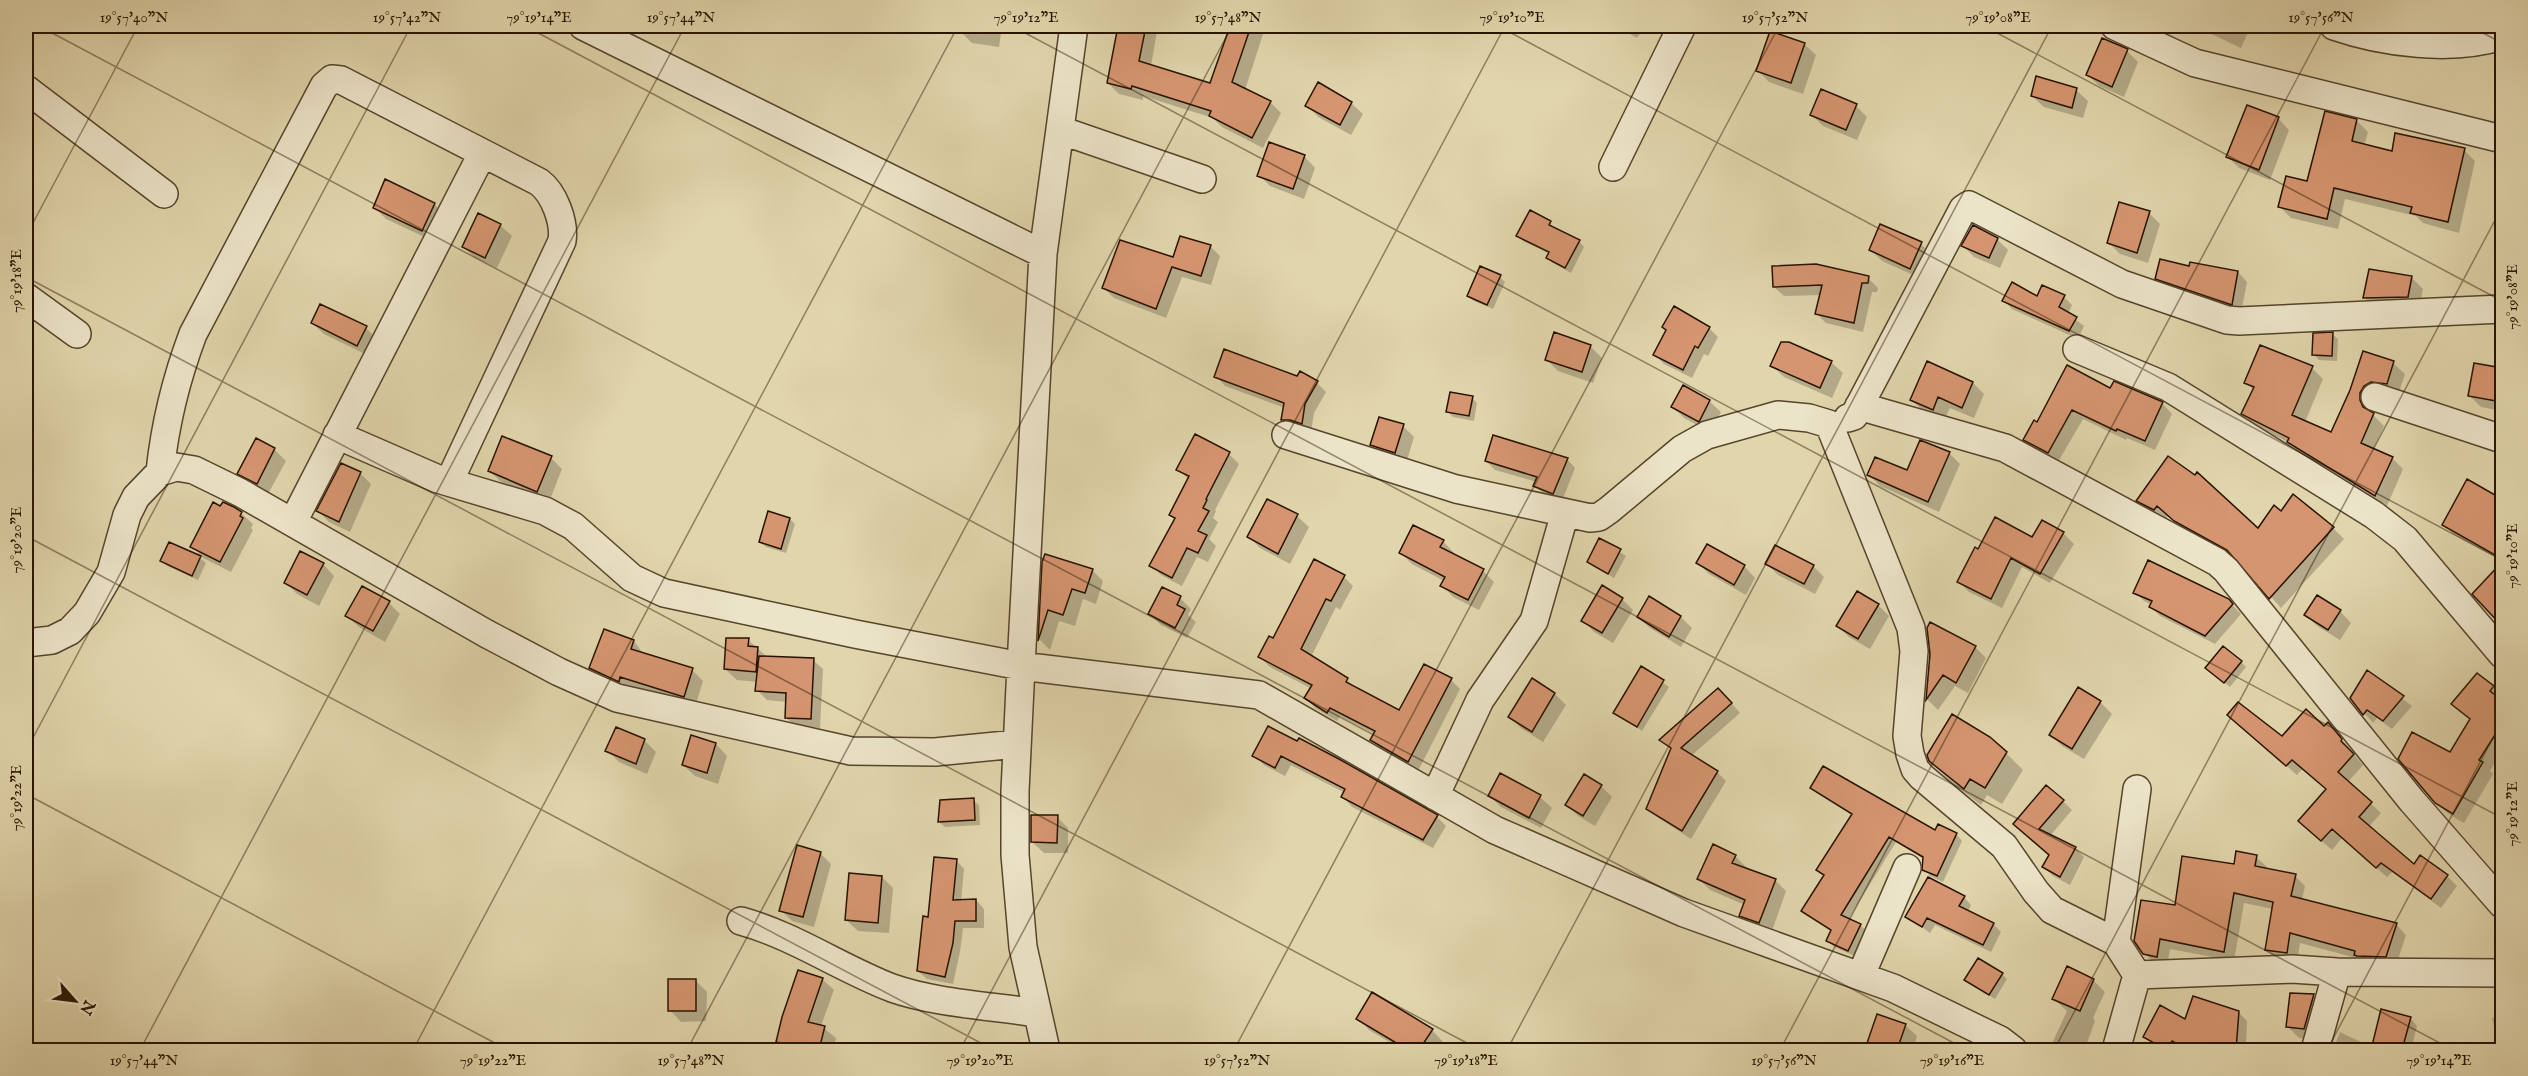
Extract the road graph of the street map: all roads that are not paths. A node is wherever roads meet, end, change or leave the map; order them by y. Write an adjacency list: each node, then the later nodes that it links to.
1 (1074, 26): 8 (street)
2 (1682, 26): 11 (street)
3 (2115, 26): 9 (street)
4 (2334, 26): 6 (street)
5 (593, 28): 14 (street)
6 (2502, 36)
7 (26, 89): 13 (street)
8 (1060, 130): 12 (street); 14 (street)
9 (2502, 139)
10 (482, 154): 22 (street); 25 (street); 26 (street)
11 (1613, 167)
12 (1202, 179)
13 (165, 194)
14 (1043, 254): 31 (street)
15 (26, 297): 17 (street)
16 (2502, 309): 20 (street)
17 (76, 334)
18 (2077, 349): 30 (street)
19 (2375, 397): 24 (street)
20 (1859, 406): 21 (street); 36 (street)
21 (1829, 424): 27 (street); 38 (street)
22 (337, 435): 26 (street); 28 (street)
23 (1286, 435): 27 (street)
24 (2502, 439)
25 (160, 472): 28 (street); 29 (street)
26 (448, 482): 31 (street)
27 (1565, 513): 34 (street)
28 (293, 522): 32 (street)
29 (26, 643)
30 (2502, 654)
31 (1022, 666): 32 (street); 34 (street)
32 (1017, 744): 43 (street)
33 (2137, 789): 38 (street)
34 (1435, 796): 41 (street)
35 (1907, 868): 41 (street)
36 (2502, 904)
37 (741, 921): 43 (street)
38 (2116, 942): 42 (street)
39 (2337, 972): 40 (street); 42 (street); 47 (street)
40 (2502, 974)
41 (1861, 975): 45 (street)
42 (2137, 975): 46 (street)
43 (1037, 1013): 44 (street)
44 (1046, 1050)
45 (2013, 1050)
46 (2116, 1050)
47 (2315, 1050)

